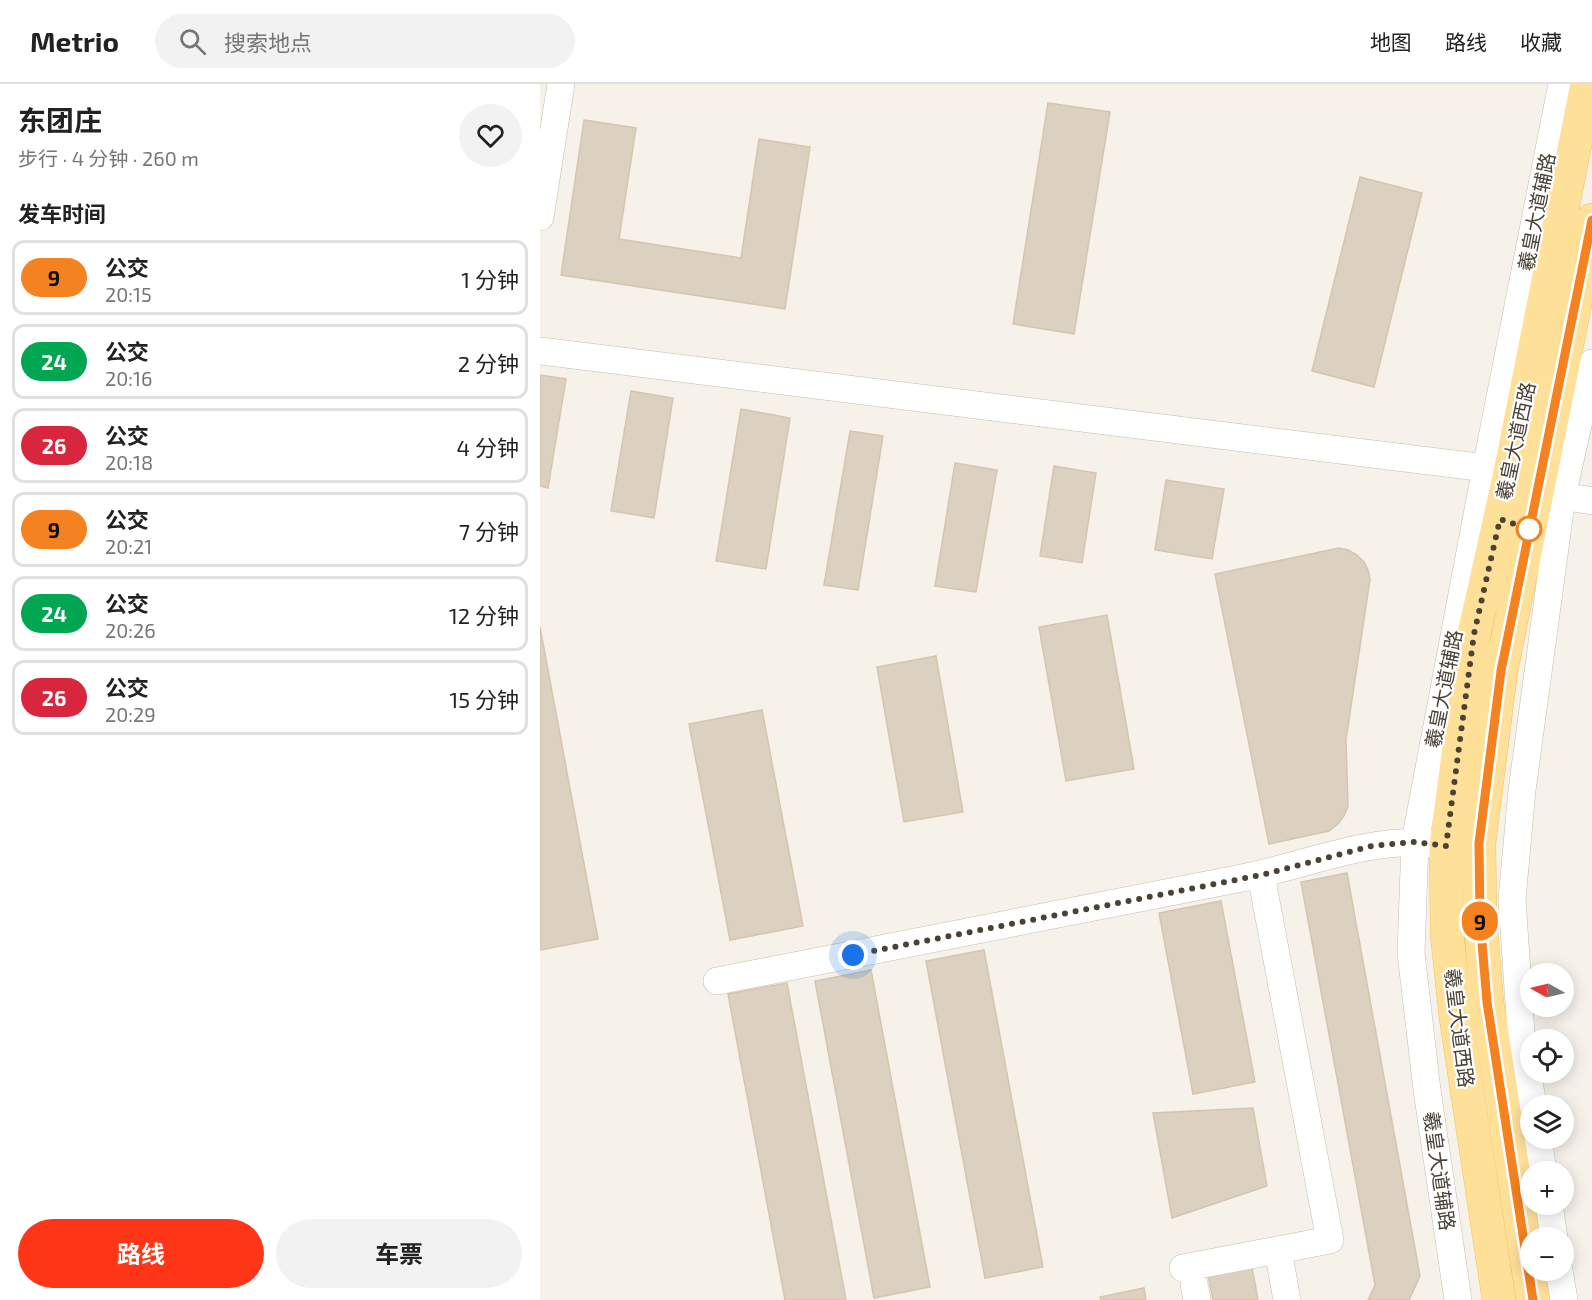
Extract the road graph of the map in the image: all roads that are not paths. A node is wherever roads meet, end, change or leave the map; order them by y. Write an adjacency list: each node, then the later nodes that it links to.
1 (561, 84): 4 (street)
2 (1562, 84): 8 (street, 羲皇大道辅路)
3 (1587, 84): 8 (main road, 羲皇大道西路)
4 (540, 217)
5 (1592, 220): 9 (main road, 羲皇大道西路)
6 (540, 351): 8 (street)
7 (1592, 363): 9 (street)
8 (1498, 471): 11 (main road, 羲皇大道西路)
9 (1550, 494): 10 (street); 14 (street); 21 (main road, 羲皇大道西路)
10 (1592, 501)
11 (1430, 844): 12 (street); 19 (street, 羲皇大道辅路); 20 (main road, 羲皇大道西路)
12 (1261, 875): 13 (street); 15 (street)
13 (717, 981)
14 (1531, 1095)
15 (1278, 1250): 17 (street); 18 (street)
16 (1561, 1281): 22 (street)
17 (1191, 1284)
18 (1287, 1300)
19 (1458, 1300)
20 (1499, 1300)
21 (1533, 1300)
22 (1564, 1300)

